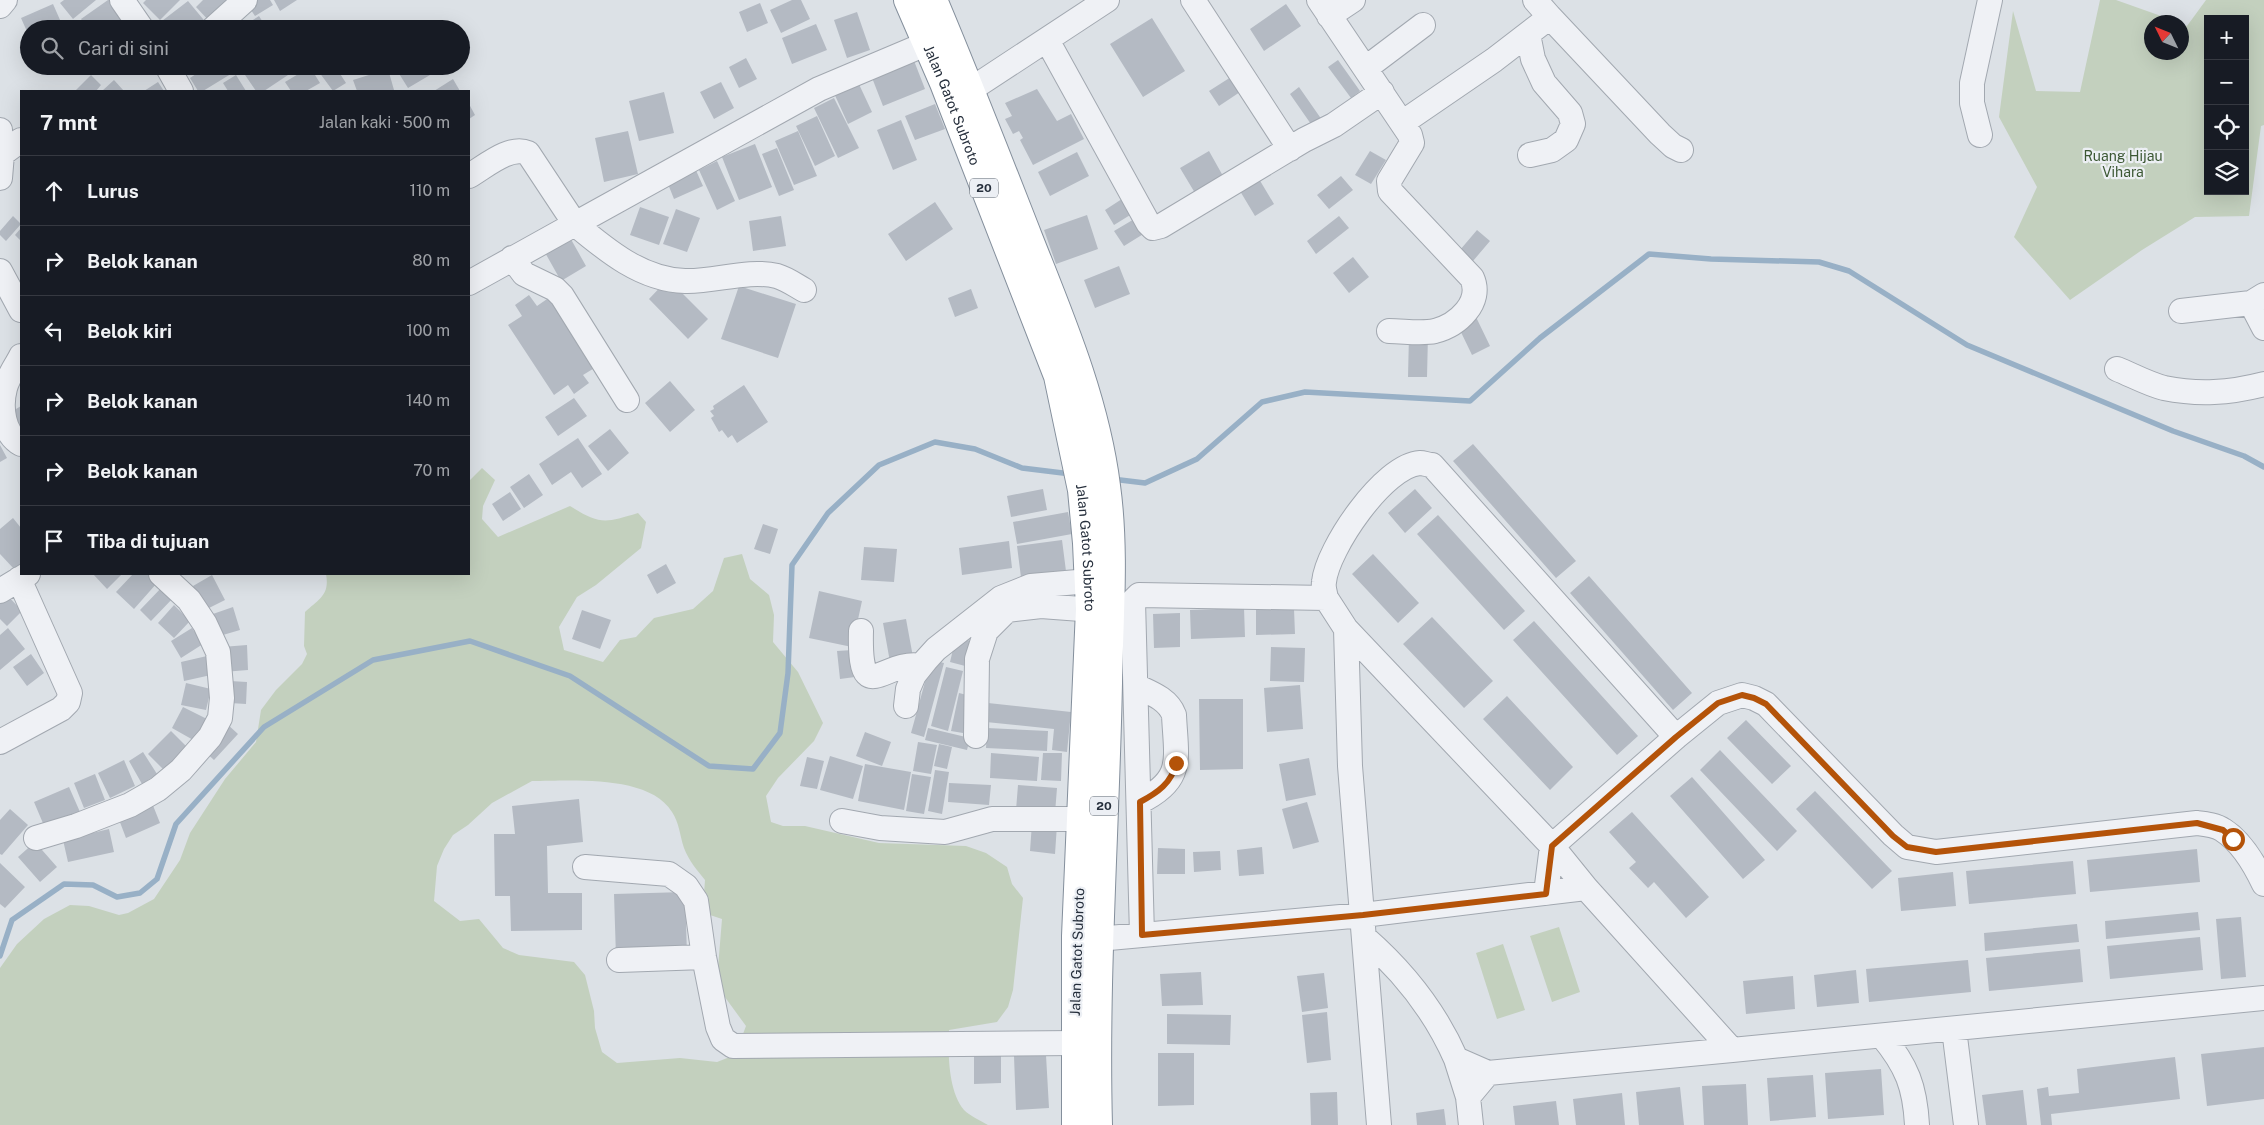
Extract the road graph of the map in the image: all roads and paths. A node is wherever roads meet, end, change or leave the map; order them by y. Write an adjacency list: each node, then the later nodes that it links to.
1 (5, 0): 10 (street)
2 (122, 0): 13 (street)
3 (245, 0): 14 (street)
4 (908, 0): 18 (highway, Jalan Gatot Subroto / 20)
5 (933, 0): 23 (highway, Jalan Gatot Subroto / 20)
6 (1107, 0): 17 (street)
7 (1194, 0): 28 (street)
8 (1353, 0): 11 (street)
9 (1990, 0): 26 (street)
10 (0, 6)
11 (1324, 8): 19 (street)
12 (1542, 8): 16 (street); 29 (street)
13 (136, 20)
14 (223, 20)
15 (1423, 25): 19 (street)
16 (1528, 34): 24 (street); 31 (street)
17 (1047, 40): 23 (street); 28 (street)
18 (928, 43): 23 (highway, Jalan Gatot Subroto / 20); 34 (street)
19 (1366, 68): 22 (street)
20 (172, 75): 21 (street)
21 (180, 90)
22 (1382, 92): 24 (street); 28 (street)
23 (960, 94): 49 (highway, Jalan Gatot Subroto / 20)
24 (1402, 122): 43 (street)
25 (0, 130): 30 (street)
26 (1980, 135)
27 (20, 141): 30 (street)
28 (1290, 149)
29 (1681, 150)
30 (2, 154): 33 (street)
31 (1530, 155)
32 (470, 175): 34 (street)
33 (0, 178)
34 (575, 224): 35 (street); 38 (street)
35 (512, 258): 37 (street); 47 (street)
36 (7, 276): 40 (street)
37 (470, 282)
38 (804, 290)
39 (2258, 299): 41 (street); 42 (street)
40 (20, 308)
41 (2181, 311)
42 (2264, 328)
43 (1389, 331)
44 (20, 358): 48 (street)
45 (2116, 369): 46 (street)
46 (2263, 386)
47 (627, 400)
48 (20, 443)
49 (1094, 489): 51 (highway, Jalan Gatot Subroto / 20); 54 (highway, Jalan Gatot Subroto / 20)
50 (162, 575): 66 (street)
51 (1089, 581): 54 (highway, Jalan Gatot Subroto / 20); 57 (street)
52 (16, 582): 62 (street)
53 (1326, 598): 55 (street); 58 (street); 61 (street)
54 (1100, 610): 60 (street); 64 (highway, Jalan Gatot Subroto / 20); 74 (highway, Jalan Gatot Subroto / 20)
55 (1346, 630): 67 (street); 72 (street)
56 (861, 631): 57 (street)
57 (921, 666): 59 (street)
58 (1136, 686): 63 (street); 63 (street)
59 (906, 706)
60 (976, 736)
61 (1676, 737): 67 (street); 69 (street)
62 (0, 742)
63 (1140, 802): 73 (street)
64 (1082, 819): 65 (street); 74 (highway, Jalan Gatot Subroto / 20)
65 (842, 821)
66 (36, 838)
67 (1552, 846): 70 (street); 71 (street)
68 (585, 867): 76 (street)
69 (2264, 884)
70 (1586, 888): 71 (street); 82 (street)
71 (1546, 894): 72 (street)
72 (1363, 915): 73 (street); 75 (street)
73 (1142, 935): 74 (street)
74 (1087, 938): 81 (highway, Jalan Gatot Subroto / 20); 87 (highway, Jalan Gatot Subroto / 20)
75 (1365, 938): 83 (street); 88 (street)
76 (704, 957): 77 (street); 81 (street)
77 (619, 960)
78 (2264, 998): 79 (street)
79 (1954, 1029): 80 (street); 91 (street)
80 (1882, 1036): 82 (street); 90 (street)
81 (1075, 1043): 86 (highway, Jalan Gatot Subroto / 20)
82 (1732, 1050): 84 (street)
83 (1456, 1060): 84 (street); 85 (street)
84 (1488, 1073): 85 (street)
85 (1468, 1097): 89 (street)
86 (1076, 1125)
87 (1098, 1125)
88 (1380, 1125)
89 (1470, 1125)
90 (1918, 1125)
91 (1966, 1125)

